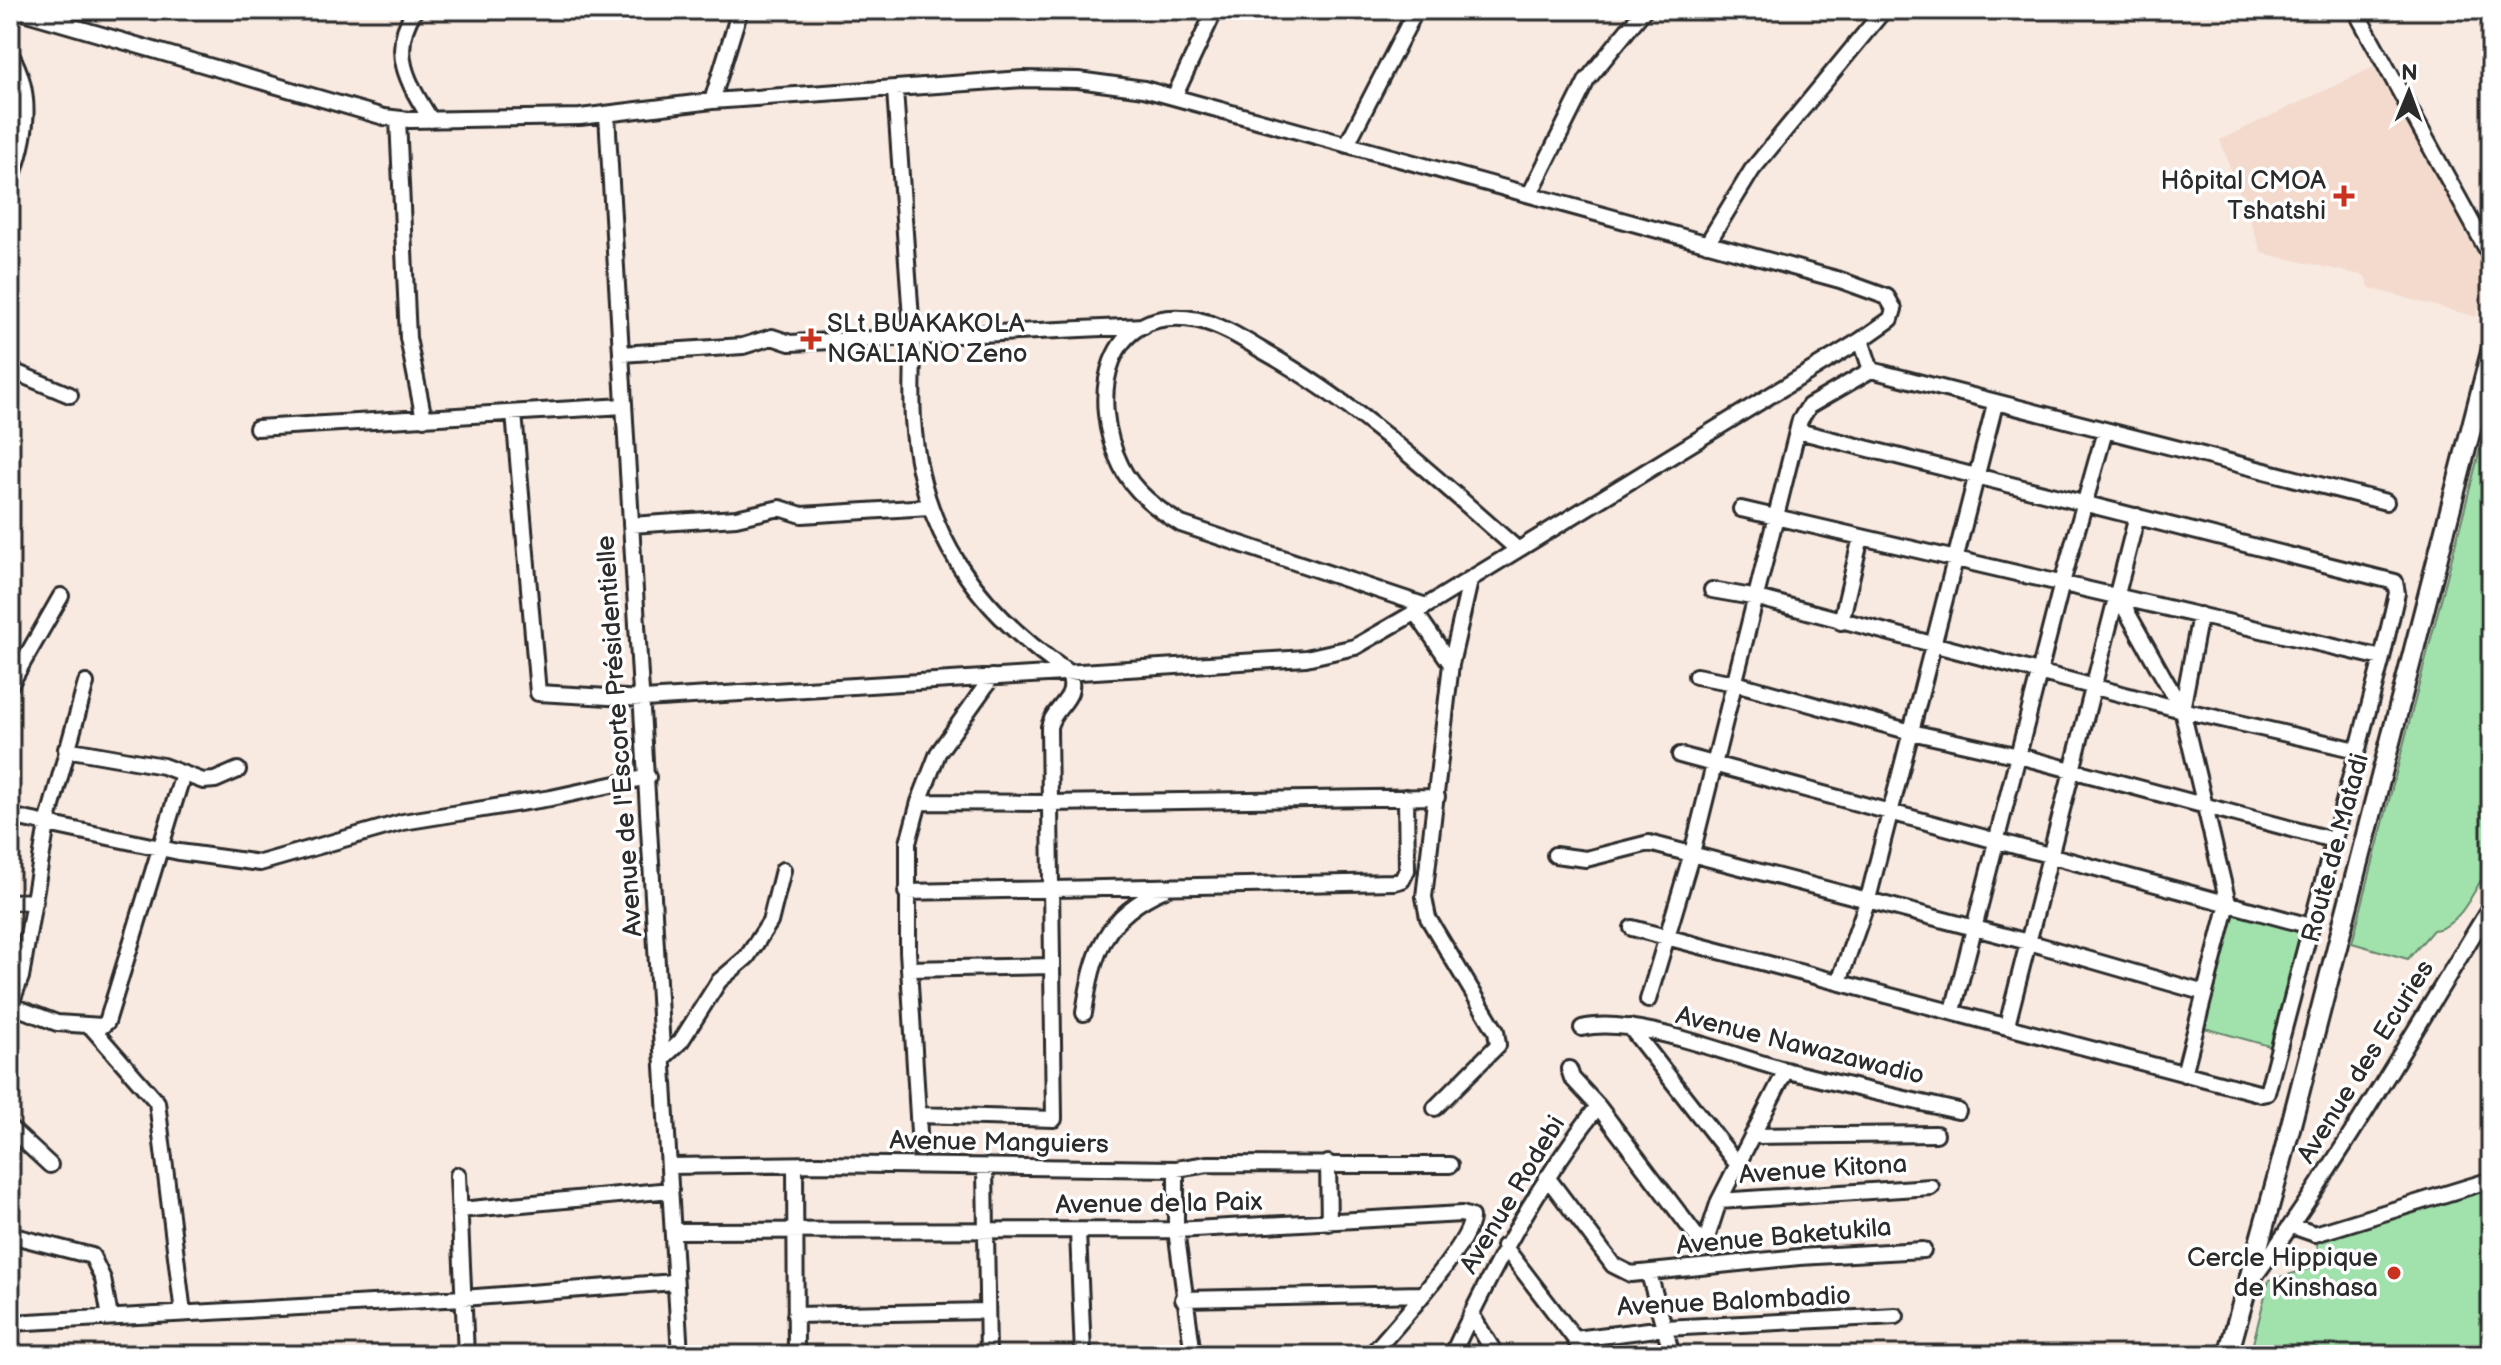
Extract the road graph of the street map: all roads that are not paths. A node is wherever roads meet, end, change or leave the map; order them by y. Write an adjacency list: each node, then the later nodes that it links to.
1 (16, 10): 10 (street)
2 (71, 10): 10 (street)
3 (415, 10): 17 (street)
4 (740, 10): 14 (street)
5 (1215, 10): 13 (street)
6 (1416, 10): 18 (street)
7 (1644, 10): 20 (street)
8 (1884, 10): 22 (street)
9 (2360, 10): 21 (street)
10 (57, 22): 16 (street)
11 (10, 53): 19 (street)
12 (895, 90): 13 (street); 14 (street); 25 (street)
13 (1175, 95): 18 (street)
14 (712, 101): 15 (street)
15 (607, 115): 17 (street); 28 (street, Avenue de l'Escorte Présidentielle)
16 (398, 119): 17 (street); 35 (street)
17 (431, 120)
18 (1347, 144): 20 (street)
19 (10, 183)
20 (1530, 194): 22 (street)
21 (2487, 243): 23 (street)
22 (1707, 244): 26 (street)
23 (2491, 257)
24 (1144, 326): 25 (street); 48 (street); 56 (street)
25 (912, 337): 28 (street); 42 (street)
26 (1861, 340): 30 (street); 48 (street)
27 (2491, 352): 156 (main road, Route de Matadi)
28 (621, 354): 33 (street, Avenue de l'Escorte Présidentielle)
29 (10, 370): 31 (street)
30 (1871, 370): 32 (street); 37 (street)
31 (70, 395)
32 (1995, 404): 38 (street); 39 (street)
33 (624, 406): 34 (street); 46 (street, Avenue de l'Escorte Présidentielle)
34 (514, 413): 35 (street); 70 (street)
35 (424, 419): 36 (street)
36 (257, 428)
37 (1798, 431): 39 (street); 44 (street)
38 (2105, 431): 40 (street); 41 (street)
39 (1976, 475): 40 (street); 49 (street)
40 (2084, 502): 45 (street); 51 (street)
41 (2386, 502)
42 (929, 507): 46 (street); 63 (street)
43 (1741, 509): 44 (street)
44 (1777, 516): 47 (street); 55 (street)
45 (2137, 516): 54 (street); 60 (street)
46 (631, 525): 70 (street, Avenue de l'Escorte Présidentielle)
47 (1861, 537): 49 (street); 58 (street)
48 (1517, 549): 50 (street)
49 (1953, 558): 51 (street); 59 (street)
50 (1470, 581): 56 (street); 61 (street)
51 (2062, 583): 54 (street); 62 (street)
52 (1712, 590): 55 (street)
53 (61, 596): 66 (street)
54 (2118, 596): 57 (street); 69 (street); 71 (street)
55 (1758, 598): 58 (street); 68 (street)
56 (1420, 609): 61 (street); 63 (street)
57 (2200, 615): 60 (street); 71 (street)
58 (1841, 622): 59 (street)
59 (1932, 646): 62 (street); 72 (street)
60 (2382, 658): 74 (street)
61 (1451, 664): 83 (street)
62 (2042, 670): 69 (street); 76 (street)
63 (1069, 673): 65 (street); 85 (street)
64 (1696, 676): 68 (street)
65 (992, 677): 70 (street); 84 (street)
66 (11, 682)
67 (86, 683): 73 (street)
68 (1735, 683): 72 (street); 77 (street)
69 (2096, 685): 71 (street); 80 (street)
70 (644, 699): 81 (street, Avenue de l'Escorte Présidentielle)
71 (2182, 710): 74 (street); 86 (street)
72 (1911, 732): 76 (street); 87 (street)
73 (66, 749): 79 (street); 89 (street)
74 (2357, 750): 91 (street)
75 (1680, 755): 77 (street)
76 (2019, 756): 80 (street); 90 (street)
77 (1711, 765): 87 (street); 93 (street)
78 (238, 770): 79 (street)
79 (183, 774): 92 (street)
80 (2074, 774): 86 (street); 95 (street)
81 (648, 777): 92 (street); 122 (street, Avenue de l'Escorte Présidentielle)
82 (1406, 797): 83 (street); 85 (street); 97 (street)
83 (1437, 797): 127 (street)
84 (919, 802): 85 (street); 99 (street)
85 (1049, 803): 98 (street)
86 (2206, 809): 91 (street); 103 (street)
87 (1889, 813): 90 (street); 100 (street)
88 (10, 816): 89 (street)
89 (47, 824): 92 (street); 101 (street)
90 (1998, 840): 95 (street); 107 (street)
91 (2333, 840): 105 (street)
92 (161, 848): 120 (street)
93 (1692, 853): 94 (street); 100 (street); 108 (street)
94 (1555, 855)
95 (2053, 856): 103 (street); 109 (street)
96 (783, 870): 122 (street)
97 (1172, 886): 98 (street); 117 (street)
98 (1050, 887): 99 (street); 110 (street)
99 (906, 892): 111 (street)
100 (1868, 899): 107 (street); 112 (street)
101 (35, 901): 102 (street); 115 (street)
102 (10, 902)
103 (2228, 903): 105 (street); 113 (street)
104 (2491, 906): 150 (street, Avenue des Ecuries)
105 (2310, 926): 125 (street)
106 (1632, 928): 108 (street)
107 (1977, 928): 109 (street); 116 (street)
108 (1667, 937): 112 (street); 114 (street)
109 (2028, 942): 113 (street); 118 (street)
110 (1051, 966): 111 (street); 129 (street)
111 (909, 969): 129 (street)
112 (1839, 982): 116 (street)
113 (2205, 993): 125 (street)
114 (1648, 1000)
115 (10, 1006): 120 (street)
116 (1953, 1011): 118 (street)
117 (1084, 1013)
118 (2007, 1025): 125 (street)
119 (1629, 1026): 121 (street, Avenue Nawazawadio); 124 (street, Avenue Nawazawadio); 135 (street)
120 (92, 1028): 170 (street)
121 (1582, 1028)
122 (663, 1058): 139 (street, Avenue de l'Escorte Présidentielle)
123 (1569, 1069): 126 (street)
124 (1786, 1070): 128 (street, Avenue Nawazawadio); 132 (street)
125 (2184, 1074)
126 (1598, 1106): 143 (street, Avenue Rodebi); 159 (street)
127 (1435, 1108)
128 (1958, 1111)
129 (918, 1115): 133 (street)
130 (10, 1128): 136 (street)
131 (1936, 1134): 132 (street)
132 (1752, 1136): 135 (street)
133 (920, 1149)
134 (1328, 1163): 138 (street, Avenue Manguiers); 141 (street, Avenue Manguiers); 149 (street)
135 (1737, 1164): 147 (street)
136 (50, 1165)
137 (795, 1165): 139 (street, Avenue Manguiers); 140 (street, Avenue Manguiers); 154 (street)
138 (1450, 1165)
139 (670, 1166): 146 (street, Avenue de l'Escorte Présidentielle)
140 (985, 1169): 141 (street, Avenue Manguiers); 151 (street)
141 (1176, 1169): 152 (street)
142 (458, 1175): 148 (street)
143 (1547, 1177): 160 (street, Avenue Rodebi); 163 (street)
144 (2491, 1180): 150 (street)
145 (1931, 1187): 147 (street, Avenue Kitona)
146 (671, 1190): 148 (street); 153 (street, Avenue de l'Escorte Présidentielle)
147 (1719, 1201): 159 (street)
148 (460, 1210): 167 (street)
149 (1329, 1223): 152 (street, Avenue de la Paix); 166 (street, Avenue de la Paix)
150 (2292, 1226): 158 (street, Avenue des Ecuries)
151 (987, 1229): 154 (street, Avenue de la Paix); 155 (street, Avenue de la Paix); 169 (street)
152 (1176, 1230): 155 (street, Avenue de la Paix); 168 (street)
153 (673, 1231): 154 (street, Avenue de la Paix); 164 (street, Avenue de l'Escorte Présidentielle)
154 (795, 1231): 172 (street)
155 (1078, 1231): 182 (street)
156 (2261, 1232): 158 (street); 165 (main road, Route de Matadi)
157 (10, 1235): 174 (street)
158 (2280, 1242): 165 (street, Avenue des Ecuries)
159 (1703, 1245): 162 (street)
160 (1504, 1246): 171 (street, Avenue Rodebi); 177 (street)
161 (1923, 1250): 162 (street, Avenue Baketukila)
162 (1704, 1266): 163 (street, Avenue Baketukila)
163 (1649, 1274): 176 (street)
164 (675, 1282): 167 (street); 179 (street, Avenue de l'Escorte Présidentielle)
165 (2245, 1290): 189 (main road, Route de Matadi)
166 (1423, 1294): 168 (street); 184 (street, Avenue de la Paix)
167 (463, 1298): 170 (street); 178 (street)
168 (1183, 1299): 183 (street)
169 (987, 1311): 172 (street); 181 (street)
170 (183, 1313): 174 (street)
171 (1471, 1314): 185 (street, Avenue Rodebi); 186 (street)
172 (795, 1315): 180 (street)
173 (1896, 1316): 176 (street, Avenue Balombadio)
174 (110, 1317): 175 (street)
175 (10, 1323)
176 (1665, 1328): 177 (street, Avenue Balombadio); 188 (street)
177 (1575, 1339): 187 (street)
178 (466, 1355)
179 (680, 1355)
180 (796, 1355)
181 (988, 1355)
182 (1083, 1355)
183 (1193, 1355)
184 (1371, 1355)
185 (1452, 1355)
186 (1496, 1355)
187 (1583, 1355)
188 (1672, 1355)
189 (2228, 1355)

